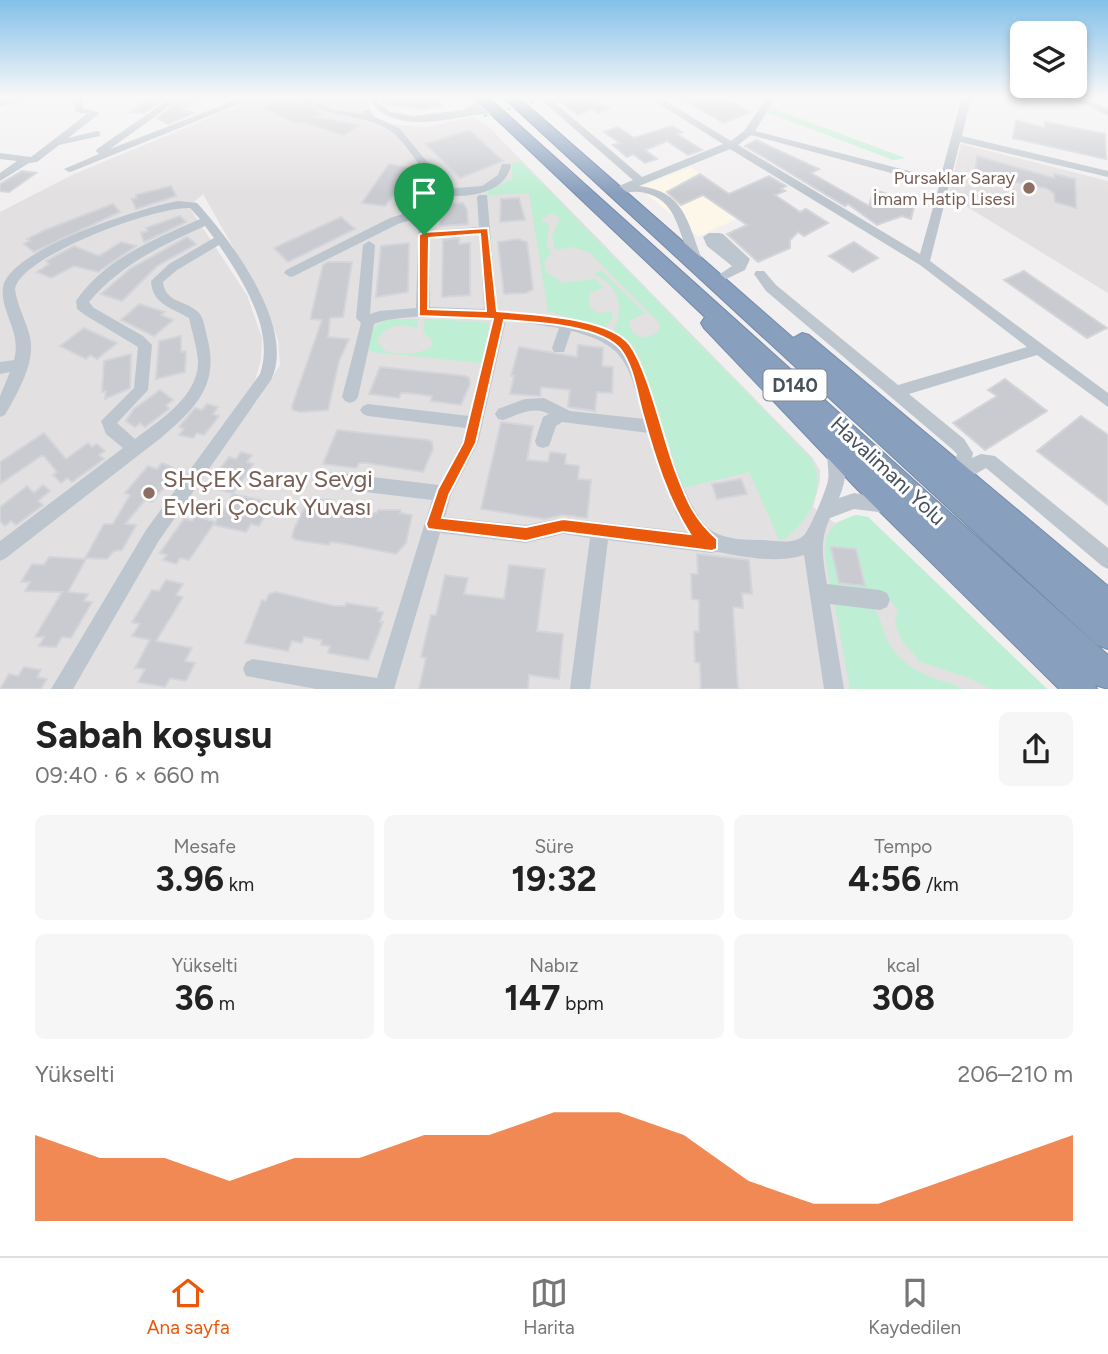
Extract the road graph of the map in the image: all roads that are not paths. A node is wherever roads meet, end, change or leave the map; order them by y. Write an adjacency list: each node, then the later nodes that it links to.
1 (75, 129): 15 (street)
2 (133, 129): 3 (street)
3 (170, 129)
4 (394, 129): 24 (street)
5 (513, 129): 32 (highway, Havalimanı Yolu / D140)
6 (557, 129): 23 (highway, Havalimanı Yolu / D140)
7 (579, 129): 21 (street)
8 (707, 129): 14 (street)
9 (751, 129): 11 (street)
10 (958, 129): 13 (street)
11 (749, 132): 14 (street); 22 (street)
12 (97, 134): 15 (street)
13 (956, 138): 19 (street); 22 (street)
14 (733, 144): 21 (street); 34 (street)
15 (55, 145): 17 (street)
16 (0, 156): 17 (street)
17 (30, 159): 20 (street)
18 (506, 166): 24 (street)
19 (1108, 174)
20 (0, 178)
21 (640, 181): 23 (street)
22 (945, 184): 34 (street)
23 (620, 189): 33 (highway, Havalimanı Yolu / D140); 33 (street)
24 (425, 194): 26 (street)
25 (483, 197): 28 (street)
26 (425, 211): 29 (street); 36 (street)
27 (206, 221): 30 (street); 45 (street); 57 (street)
28 (485, 230): 29 (street); 40 (street)
29 (424, 235): 39 (street)
30 (219, 240): 57 (street); 76 (street)
31 (369, 245): 41 (street)
32 (645, 247): 58 (highway); 75 (highway, Havalimanı Yolu / D140)
33 (688, 255): 38 (highway); 73 (highway, Havalimanı Yolu / D140)
34 (924, 262): 44 (street)
35 (741, 267): 38 (street)
36 (290, 273)
37 (760, 274): 47 (street)
38 (720, 278): 59 (highway)
39 (423, 313): 40 (street); 41 (street)
40 (495, 315): 42 (street); 54 (street)
41 (368, 321): 48 (street)
42 (567, 323): 43 (street); 55 (street)
43 (559, 348)
44 (1038, 349): 47 (street); 49 (street)
45 (19, 365): 46 (street); 51 (street)
46 (0, 368)
47 (895, 392): 59 (street)
48 (350, 397)
49 (1108, 401)
50 (368, 410): 54 (street)
51 (0, 411)
52 (503, 414): 53 (street)
53 (560, 415): 55 (street); 56 (street)
54 (474, 423): 61 (street)
55 (653, 428): 67 (street)
56 (543, 441)
57 (135, 448): 68 (street)
58 (833, 449): 62 (highway); 63 (street)
59 (960, 476): 69 (street); 72 (highway)
60 (331, 480): 61 (street)
61 (443, 494): 64 (street)
62 (894, 507): 63 (street); 80 (highway)
63 (827, 511): 66 (street)
64 (433, 524): 65 (street); 77 (street)
65 (600, 530): 67 (street); 78 (street)
66 (812, 540): 67 (street); 70 (street)
67 (712, 544)
68 (0, 552)
69 (1108, 560)
70 (819, 593): 71 (street); 79 (street)
71 (880, 600)
72 (1108, 605)
73 (1108, 634)
74 (253, 668): 77 (street)
75 (1108, 676)
76 (61, 689)
77 (384, 689)
78 (580, 689)
79 (834, 689)
80 (1081, 689)

